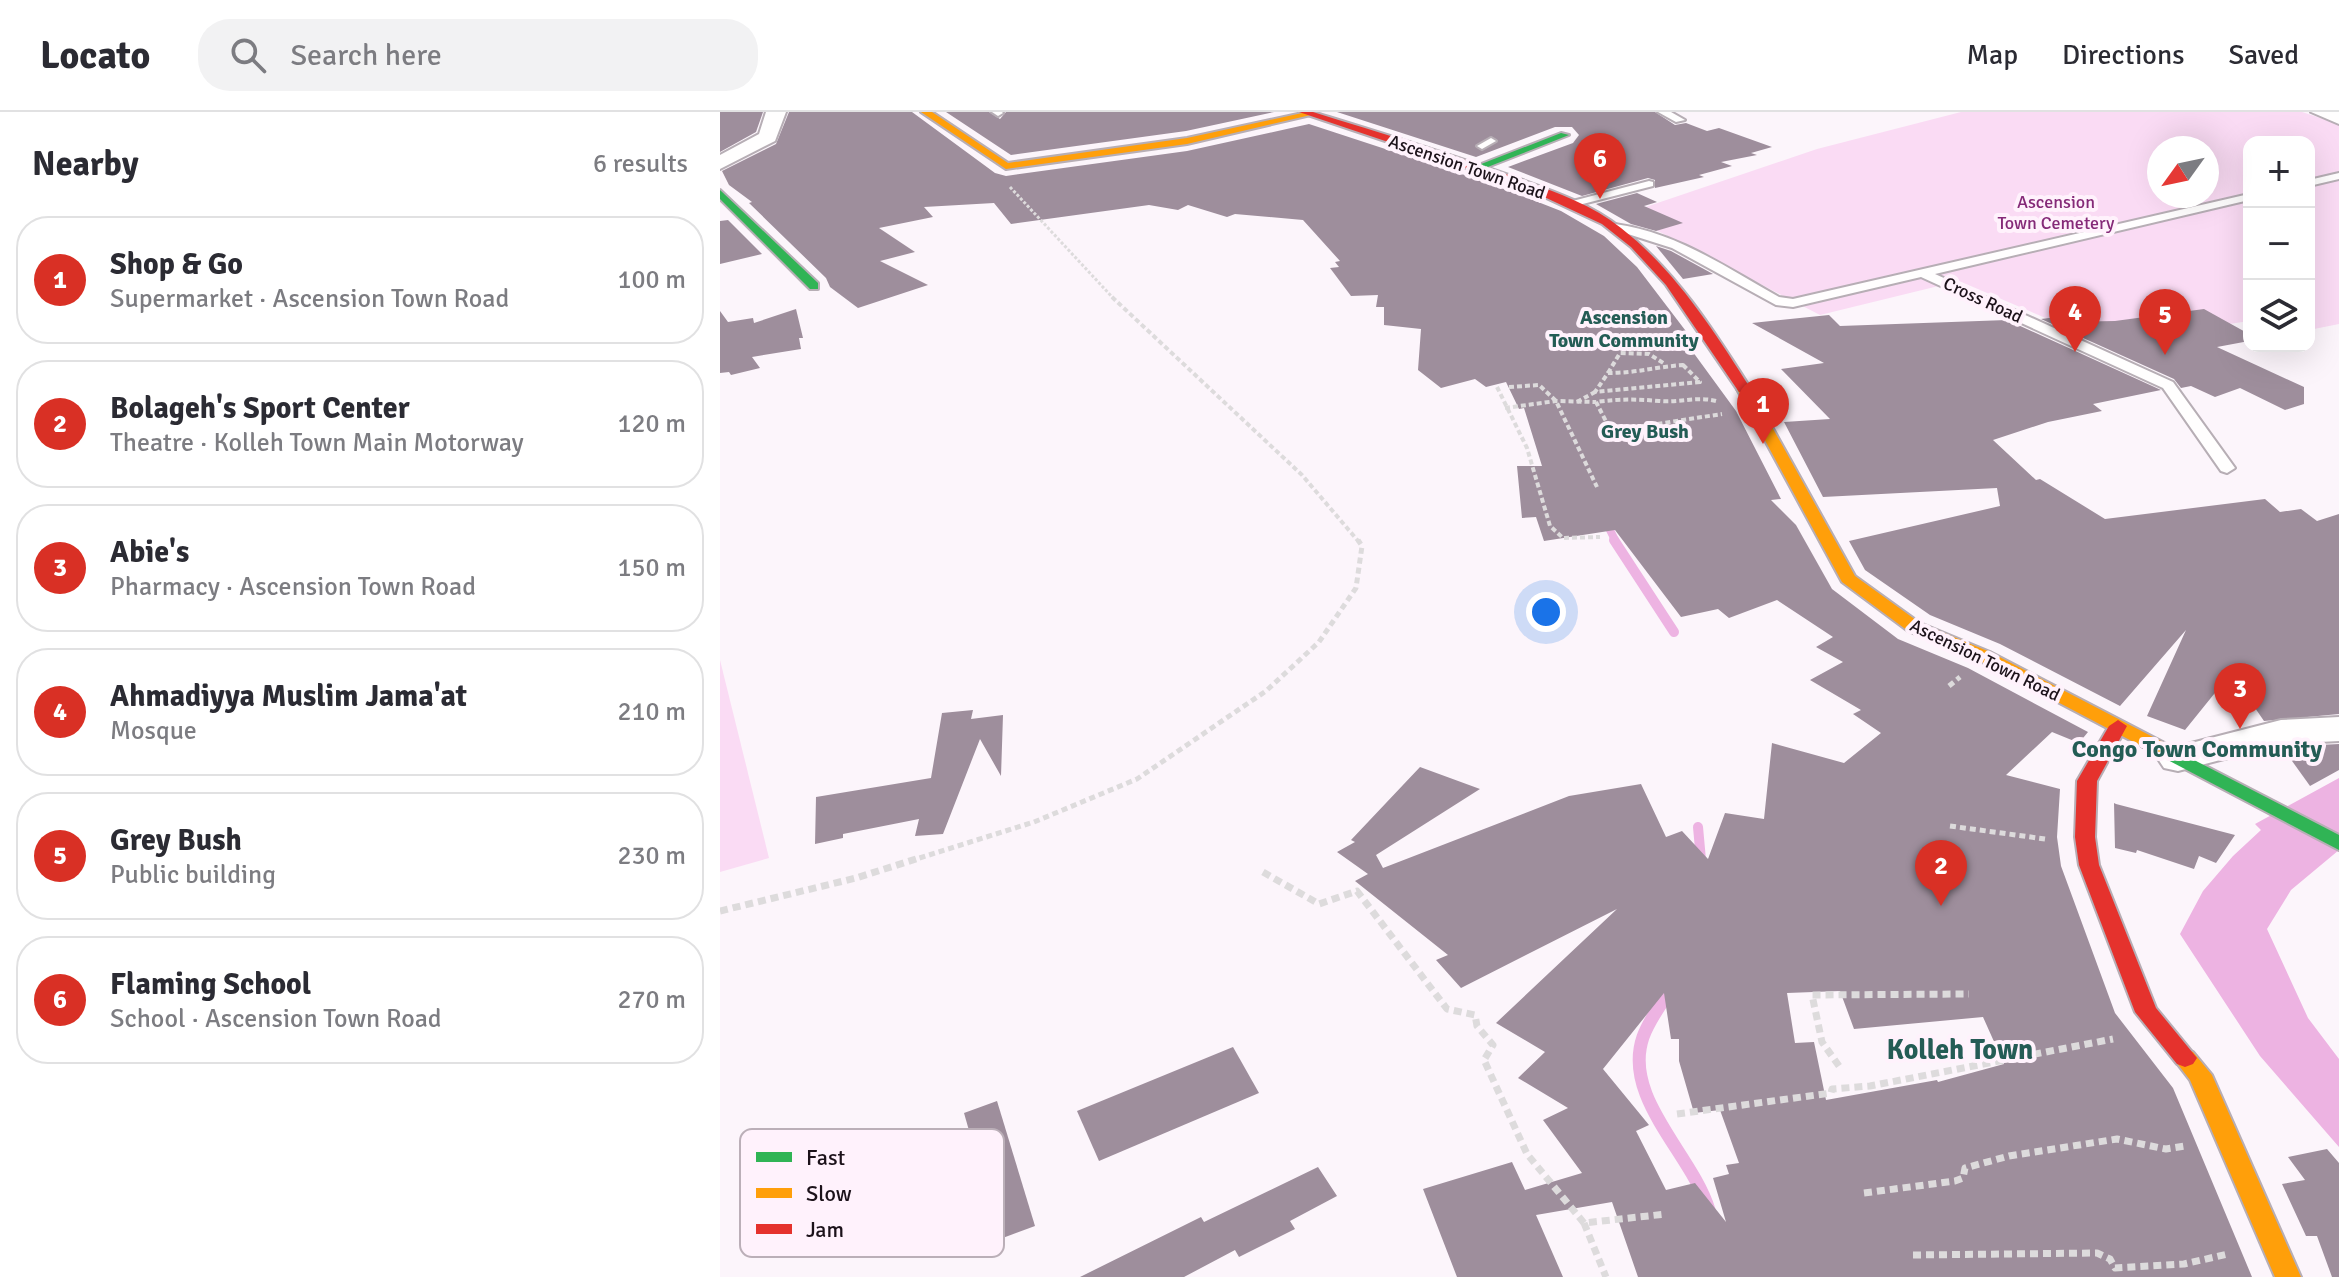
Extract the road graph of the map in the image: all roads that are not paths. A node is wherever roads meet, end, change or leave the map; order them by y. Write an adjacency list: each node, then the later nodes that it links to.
1 (776, 112): 11 (street)
2 (926, 112): 5 (main road)
3 (1663, 112): 8 (lane)
4 (2321, 112): 7 (street)
5 (1307, 113): 9 (main road, Ascension Town Road)
6 (1376, 116): 9 (main road)
7 (2339, 118)
8 (1680, 120)
9 (1336, 123): 12 (main road, Ascension Town Road)
10 (1564, 135): 12 (main road)
11 (720, 163)
12 (1476, 168): 18 (main road, Ascension Town Road)
13 (2339, 176): 14 (lane)
14 (2315, 182)
15 (1649, 184): 18 (lane)
16 (720, 193): 21 (main road)
17 (2243, 198): 20 (lane)
18 (1571, 203): 19 (main road, Ascension Town Road)
19 (1615, 228): 20 (lane); 23 (main road, Ascension Town Road)
20 (1923, 273): 22 (lane, Cross Road)
21 (814, 286)
22 (2227, 468)
23 (2118, 726): 25 (main road, Ascension Town Road); 27 (main road)
24 (2339, 729): 25 (street)
25 (2178, 759): 26 (main road, Ascension Town Road)
26 (2339, 843)
27 (2288, 1277)

